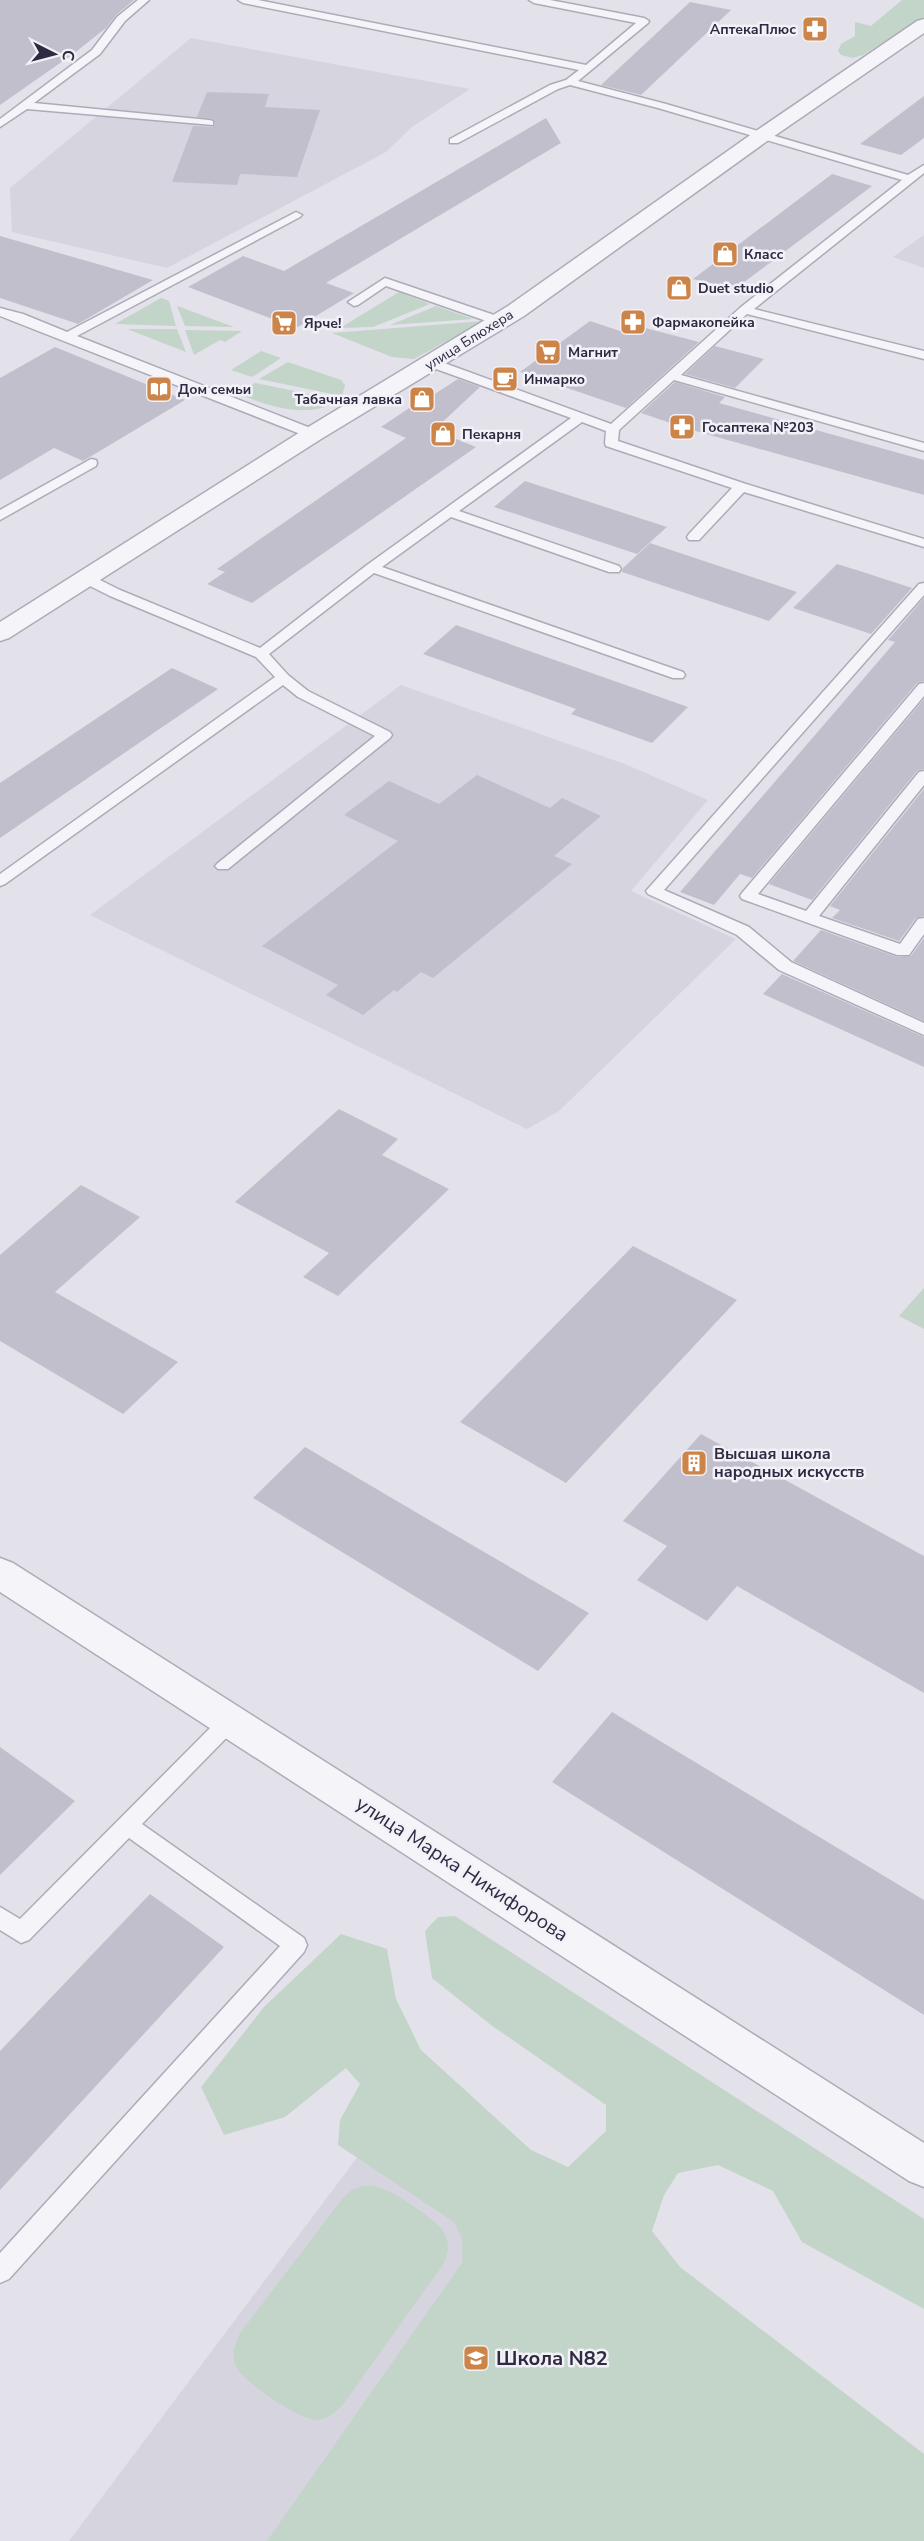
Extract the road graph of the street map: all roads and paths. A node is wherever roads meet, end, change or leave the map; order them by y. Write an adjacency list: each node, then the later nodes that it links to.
1 (144, 0): 7 (lane)
2 (243, 0): 5 (lane)
3 (534, 0): 5 (lane)
4 (924, 25): 10 (street, улица Блюхера)
5 (588, 69): 6 (lane)
6 (570, 82): 10 (lane); 11 (lane)
7 (27, 106): 8 (lane); 9 (lane)
8 (209, 123)
9 (0, 124)
10 (763, 135): 13 (lane); 18 (street, улица Блюхера)
11 (454, 141)
12 (924, 168): 13 (lane)
13 (909, 178): 16 (lane)
14 (296, 215): 19 (lane)
15 (354, 302): 18 (lane)
16 (746, 310): 20 (lane); 22 (lane)
17 (0, 312): 19 (lane)
18 (500, 321): 21 (street, улица Блюхера)
19 (68, 336): 25 (lane)
20 (924, 355)
21 (432, 363): 23 (lane); 25 (street, улица Блюхера)
22 (672, 376): 24 (lane); 26 (lane)
23 (580, 417): 24 (lane); 29 (lane)
24 (613, 429): 28 (lane)
25 (313, 434): 35 (street, улица Блюхера)
26 (924, 447)
27 (91, 463): 30 (lane)
28 (741, 488): 31 (lane); 32 (lane)
29 (449, 512): 33 (lane); 34 (lane)
30 (0, 516)
31 (694, 537)
32 (924, 543)
33 (372, 568): 38 (lane); 39 (lane)
34 (614, 569)
35 (85, 578): 37 (street, улица Блюхера); 38 (lane)
36 (924, 586): 47 (lane)
37 (0, 633)
38 (261, 654): 40 (lane)
39 (678, 675)
40 (283, 678): 43 (lane); 44 (lane)
41 (924, 687): 45 (lane)
42 (924, 775): 45 (lane)
43 (223, 866)
44 (0, 881)
45 (808, 917): 46 (lane)
46 (924, 923)
47 (924, 1030)
48 (0, 1573): 49 (street, улица Марка Никифорова)
49 (230, 1721): 50 (lane); 52 (street, улица Марка Никифорова)
50 (127, 1825): 51 (lane); 53 (lane)
51 (0, 1917)
52 (924, 2167)
53 (0, 2271)

